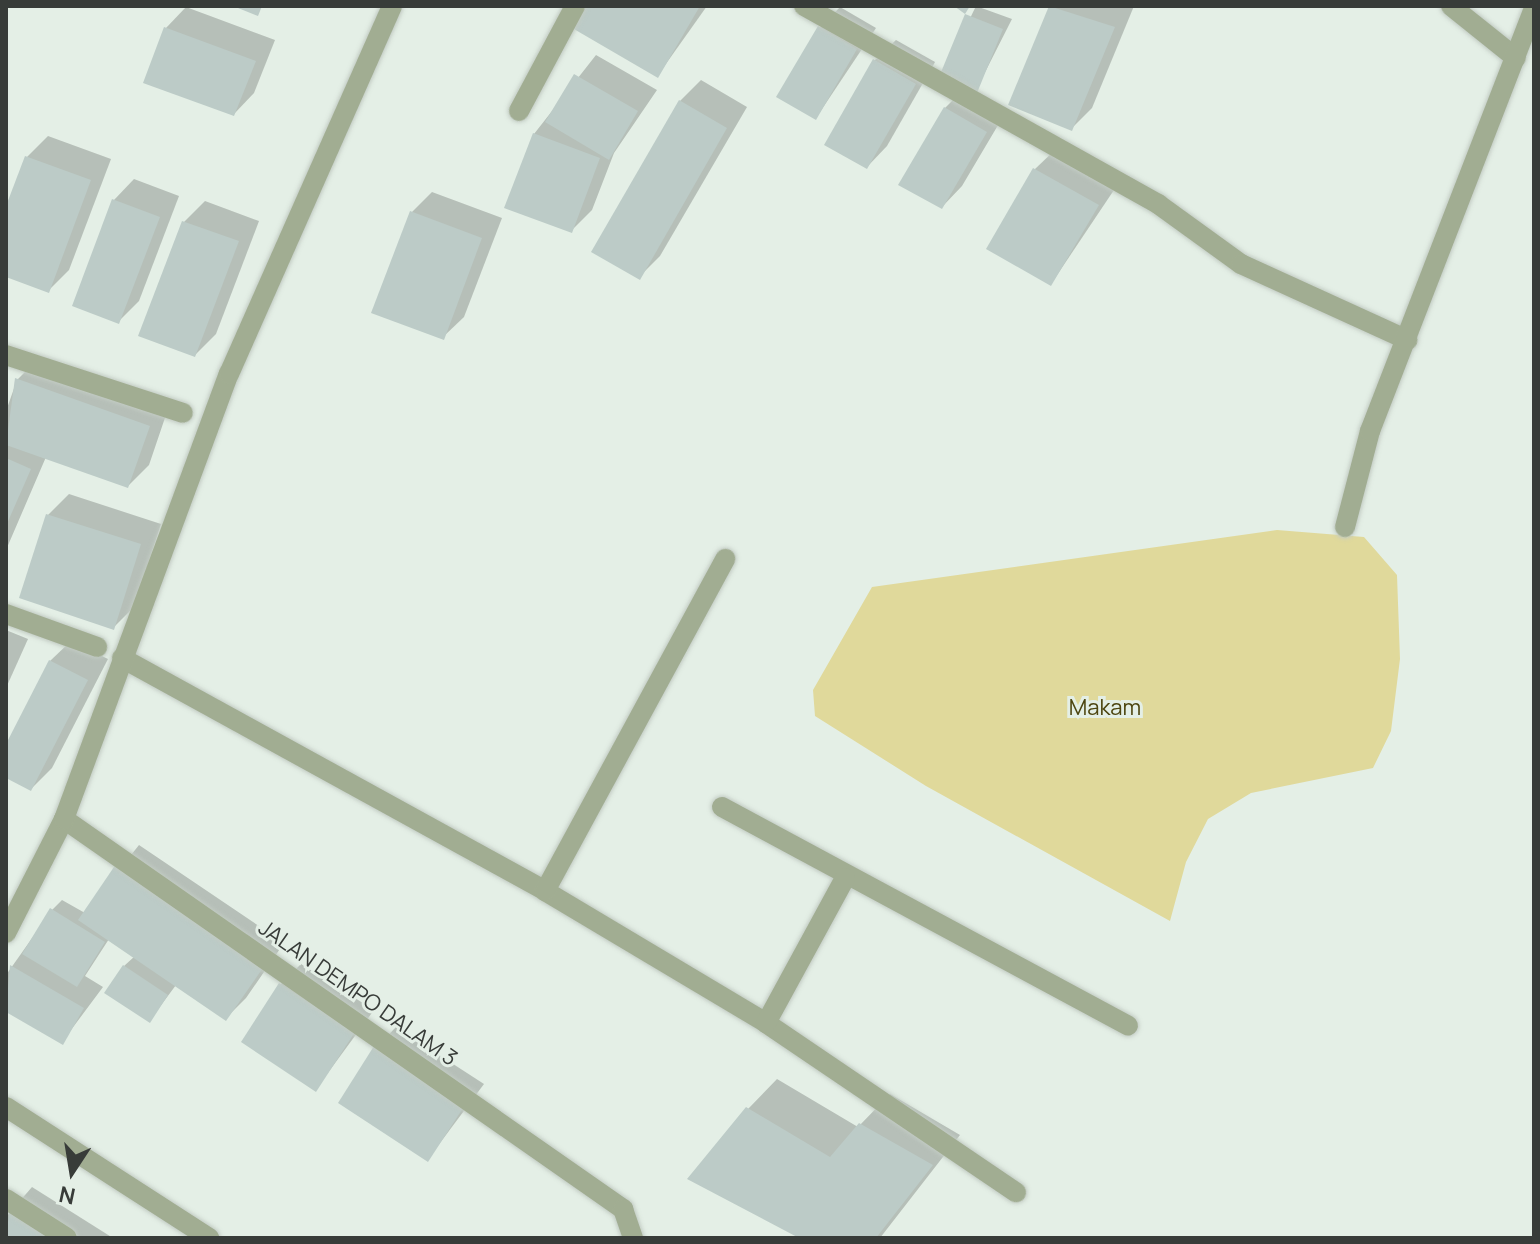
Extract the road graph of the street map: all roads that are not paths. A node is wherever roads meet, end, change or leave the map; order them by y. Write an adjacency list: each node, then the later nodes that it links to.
1 (392, 6): 15 (street)
2 (575, 6): 7 (street)
3 (804, 6): 8 (street)
4 (1451, 6): 6 (street)
5 (1534, 9): 6 (street)
6 (1516, 58): 8 (street)
7 (519, 111)
8 (1408, 340): 11 (street)
9 (6, 355): 10 (street)
10 (183, 413)
11 (1345, 527)
12 (725, 559): 19 (street)
13 (6, 614): 14 (street)
14 (97, 647)
15 (122, 658): 17 (street); 19 (street)
16 (722, 807): 18 (street)
17 (64, 819): 20 (street); 28 (street, JALAN DEMPO DALAM 3)
18 (845, 878): 21 (street); 22 (street)
19 (545, 891): 21 (street)
20 (6, 933)
21 (766, 1023): 24 (street)
22 (1128, 1026)
23 (6, 1107): 26 (street)
24 (1016, 1192)
25 (6, 1199): 27 (street)
26 (203, 1236)
27 (67, 1238)
28 (633, 1238)

